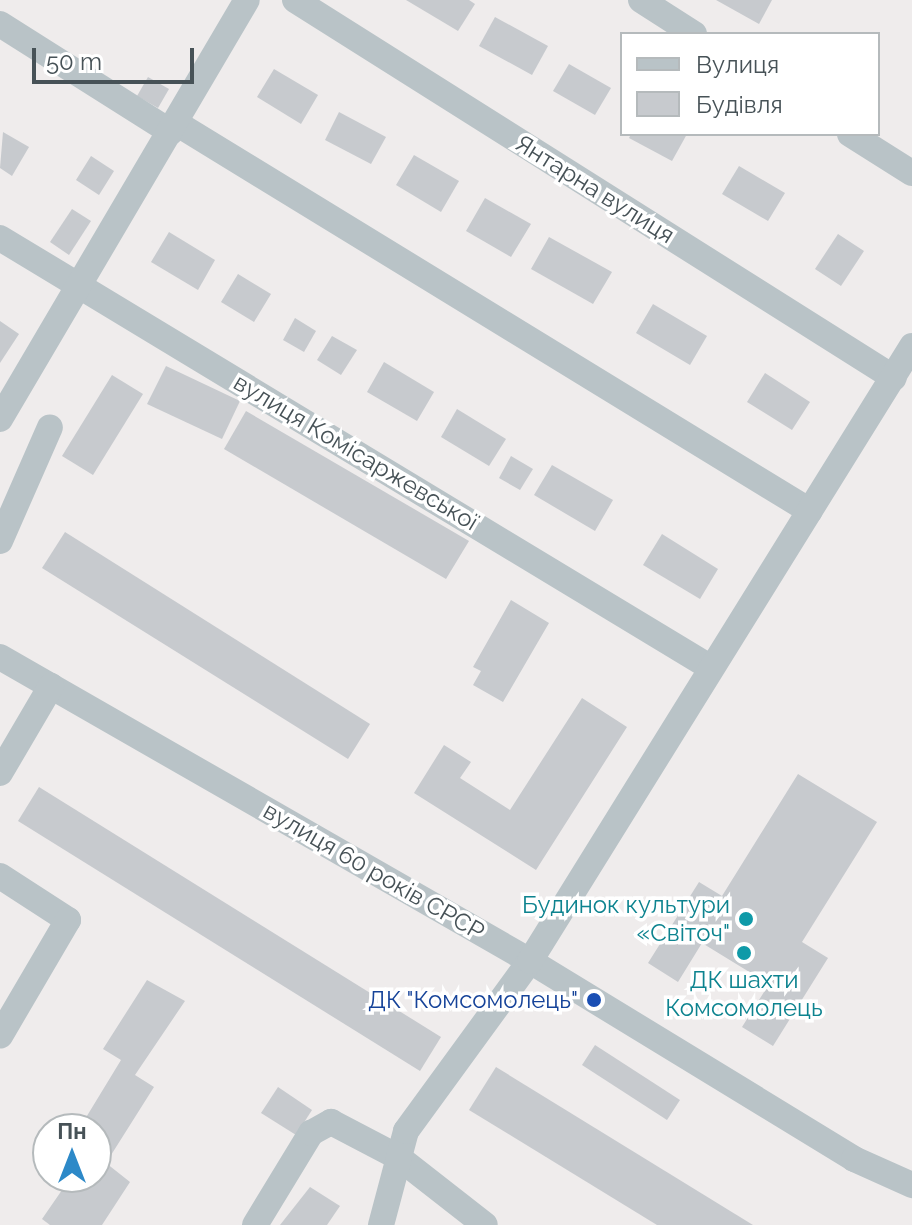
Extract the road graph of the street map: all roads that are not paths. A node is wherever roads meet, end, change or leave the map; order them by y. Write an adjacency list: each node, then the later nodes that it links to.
1 (247, 0): 6 (street)
2 (295, 0): 12 (street, Янтарна вулиця)
3 (641, 0): 5 (street)
4 (0, 24): 6 (street)
5 (691, 32)
6 (174, 127): 10 (street); 15 (street)
7 (853, 136): 8 (street)
8 (912, 173)
9 (0, 238): 10 (street, вулиця Комісаржевської)
10 (81, 285): 13 (street); 18 (street, вулиця Комісаржевської)
11 (912, 346): 12 (street)
12 (894, 378): 15 (street)
13 (0, 419)
14 (50, 427): 16 (street)
15 (810, 511): 18 (street)
16 (0, 541)
17 (0, 657): 19 (street, вулиця 60 років СРСР)
18 (711, 668): 22 (street)
19 (51, 686): 20 (street); 22 (street, вулиця 60 років СРСР)
20 (0, 773)
21 (0, 876): 23 (street)
22 (530, 961): 24 (street); 25 (street, вулиця 60 років СРСР)
23 (0, 1036)
24 (398, 1157): 26 (street); 27 (street); 28 (street)
25 (912, 1185)
26 (255, 1225)
27 (381, 1225)
28 (485, 1225)

